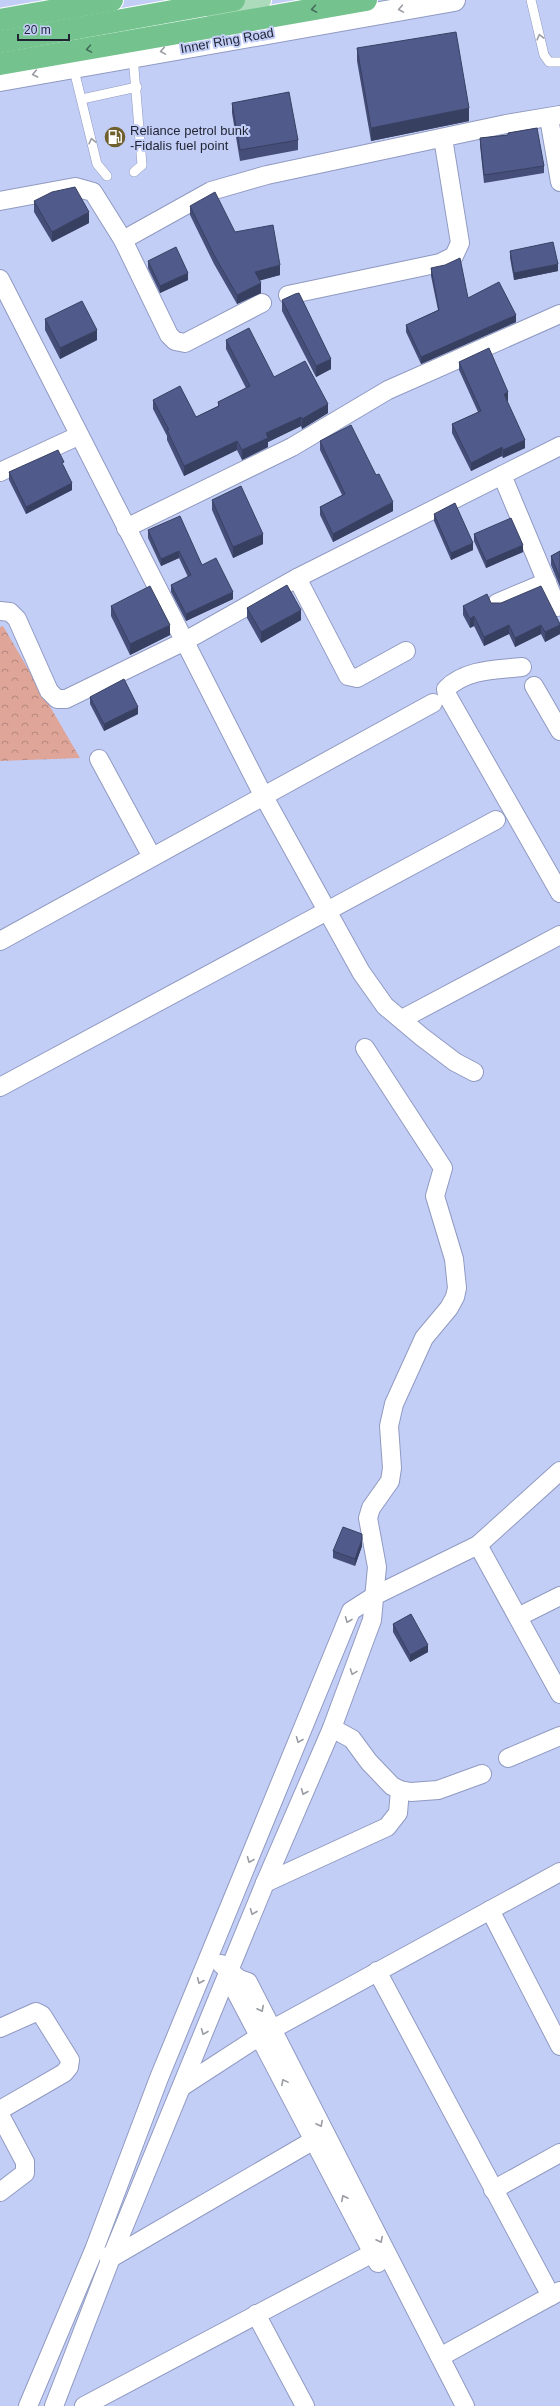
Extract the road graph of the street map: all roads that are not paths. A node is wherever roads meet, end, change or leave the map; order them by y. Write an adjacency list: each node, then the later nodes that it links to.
1 (87, 0): 8 (main road)
2 (112, 0): 9 (highway)
3 (234, 0): 10 (highway)
4 (260, 0): 11 (main road)
5 (366, 0): 14 (highway, one-way to 14)
6 (454, 0): 12 (street, Inner Ring Road, one-way to 12)
7 (531, 0): 13 (lane, one-way to 7)
8 (0, 16)
9 (0, 20)
10 (0, 42)
11 (0, 47)
12 (133, 56): 15 (street, Inner Ring Road); 17 (lane)
13 (560, 62)
14 (0, 64)
15 (73, 66): 16 (street, Inner Ring Road, one-way to 16); 18 (lane)
16 (0, 80)
17 (137, 87): 18 (lane); 21 (lane)
18 (82, 99): 22 (lane, one-way to 18)
19 (554, 117): 20 (street); 23 (street)
20 (443, 138): 25 (street); 27 (street)
21 (134, 172)
22 (107, 176)
23 (560, 182)
24 (0, 202): 25 (street)
25 (123, 240): 28 (street)
26 (0, 279): 30 (street)
27 (288, 295)
28 (262, 303)
29 (560, 314): 34 (street)
30 (78, 436): 32 (street); 34 (street)
31 (560, 446): 33 (street)
32 (0, 472)
33 (502, 475): 35 (street); 36 (street)
34 (126, 528): 40 (street)
35 (297, 578): 40 (street); 41 (street)
36 (546, 582): 37 (street); 38 (street)
37 (497, 603)
38 (557, 607)
39 (0, 611): 40 (street)
40 (185, 641): 47 (street)
41 (406, 651)
42 (522, 667): 50 (street)
43 (534, 686): 45 (street)
44 (433, 703): 47 (street)
45 (560, 731)
46 (99, 759): 49 (street)
47 (263, 795): 49 (street); 51 (street)
48 (496, 820): 51 (street)
49 (152, 857): 53 (street)
50 (560, 893)
51 (326, 912): 54 (street); 57 (street)
52 (560, 935): 54 (street)
53 (0, 941)
54 (402, 1019): 56 (street)
55 (365, 1048): 60 (street)
56 (474, 1072)
57 (0, 1087)
58 (560, 1471): 59 (street)
59 (478, 1545): 60 (street); 62 (street)
60 (376, 1595): 64 (street, one-way to 64); 72 (street, one-way to 72)
61 (560, 1596): 62 (street)
62 (518, 1617): 63 (street)
63 (560, 1694)
64 (332, 1728): 68 (street); 70 (street, one-way to 70)
65 (560, 1736): 66 (street)
66 (508, 1758)
67 (482, 1774): 68 (street)
68 (400, 1790): 70 (street)
69 (560, 1872): 71 (street)
70 (265, 1883): 74 (street, one-way to 74)
71 (490, 1910): 73 (street); 75 (street)
72 (210, 1958): 74 (street); 86 (street, one-way to 86)
73 (377, 1971): 77 (street); 84 (street)
74 (234, 1974): 77 (street); 79 (street, one-way to 79)
75 (554, 2016): 78 (street)
76 (0, 2028): 80 (street)
77 (266, 2033): 79 (street); 82 (street, one-way to 77); 91 (street, one-way to 91)
78 (560, 2046)
79 (183, 2086): 88 (street)
80 (0, 2110)
81 (0, 2115): 85 (street)
82 (314, 2140): 87 (street, one-way to 82); 88 (street)
83 (560, 2153): 84 (street)
84 (493, 2190): 89 (street)
85 (0, 2192)
86 (94, 2250): 88 (street); 92 (street)
87 (373, 2253): 90 (street); 96 (street)
88 (111, 2258): 93 (street)
89 (556, 2294): 91 (street)
90 (256, 2314): 94 (street); 95 (street)
91 (440, 2357): 97 (street)
92 (28, 2406)
93 (54, 2406)
94 (84, 2406)
95 (305, 2406)
96 (452, 2406)
97 (465, 2406)

